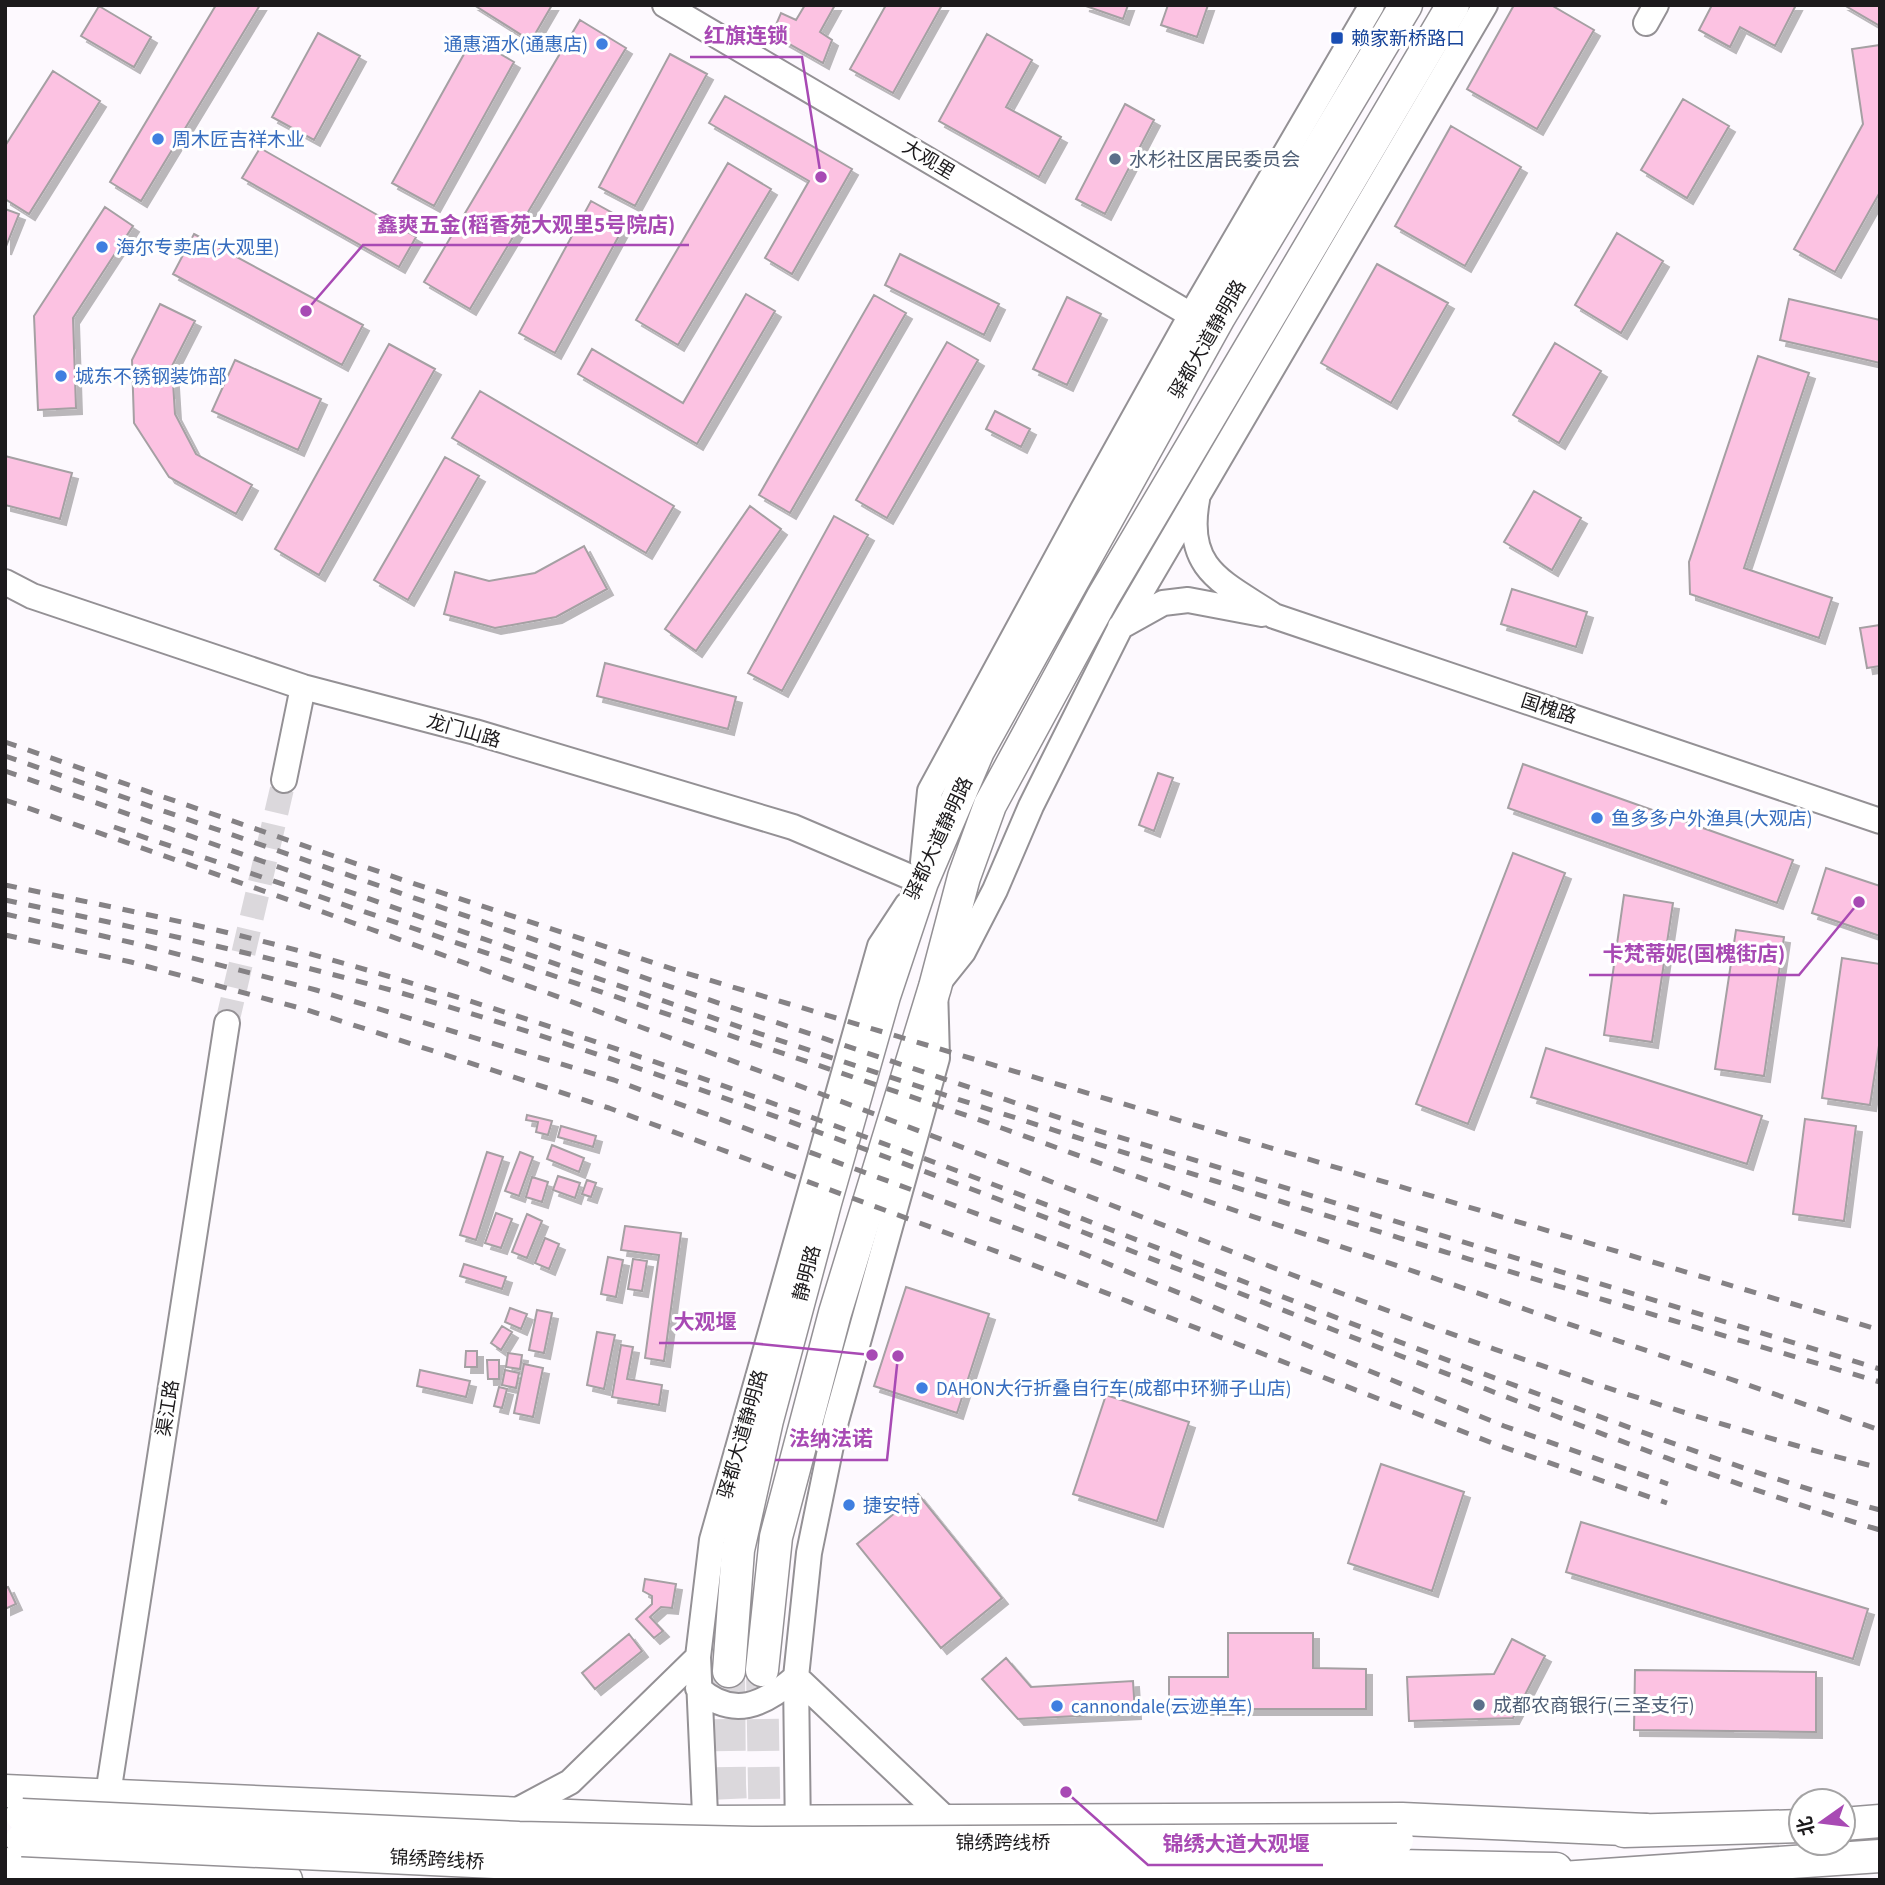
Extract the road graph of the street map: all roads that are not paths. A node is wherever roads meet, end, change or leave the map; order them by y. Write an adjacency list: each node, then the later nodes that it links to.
1 (665, 5): 6 (street, 大观里)
2 (1372, 5): 6 (street)
3 (1405, 5): 14 (main road, 驿都大道静明路)
4 (1453, 5): 15 (main road, 驿都大道静明路)
5 (1485, 5): 7 (street)
6 (1191, 315): 14 (street)
7 (1199, 489): 9 (street, 国槐路); 10 (street)
8 (5, 582): 11 (street, 龙门山路)
9 (1274, 616): 10 (street); 13 (street, 国槐路)
10 (1120, 628): 15 (street)
11 (303, 687): 12 (street); 14 (street, 龙门山路)
12 (284, 780)
13 (1880, 821)
14 (922, 882): 17 (street, 驿都大道静明路); 19 (main road, 静明路)
15 (935, 986): 18 (main road, 静明路); 20 (street, 驿都大道静明路)
16 (227, 1023): 22 (street, 渠江路)
17 (698, 1657): 21 (street, 驿都大道静明路); 23 (street)
18 (762, 1670)
19 (729, 1671)
20 (796, 1677): 21 (street); 24 (street); 27 (street, 驿都大道静明路)
21 (698, 1688): 26 (street, 驿都大道静明路)
22 (108, 1794): 23 (main road); 30 (main road)
23 (514, 1812): 26 (main road)
24 (947, 1820): 27 (main road); 31 (main road)
25 (1880, 1821): 28 (main road)
26 (706, 1822): 27 (main road); 37 (street, 驿都大道静明路)
27 (797, 1822): 38 (street, 驿都大道静明路)
28 (1857, 1823)
29 (1787, 1826): 31 (main road)
30 (11, 1827): 32 (main road, 锦绣跨线桥, bridge); 35 (main road)
31 (1646, 1830): 32 (main road)
32 (1397, 1853): 34 (main road)
33 (1880, 1856): 34 (main road)
34 (1652, 1871): 39 (main road)
35 (83, 1874): 36 (main road)
36 (286, 1880)
37 (708, 1880)
38 (799, 1880)
39 (1533, 1880)

